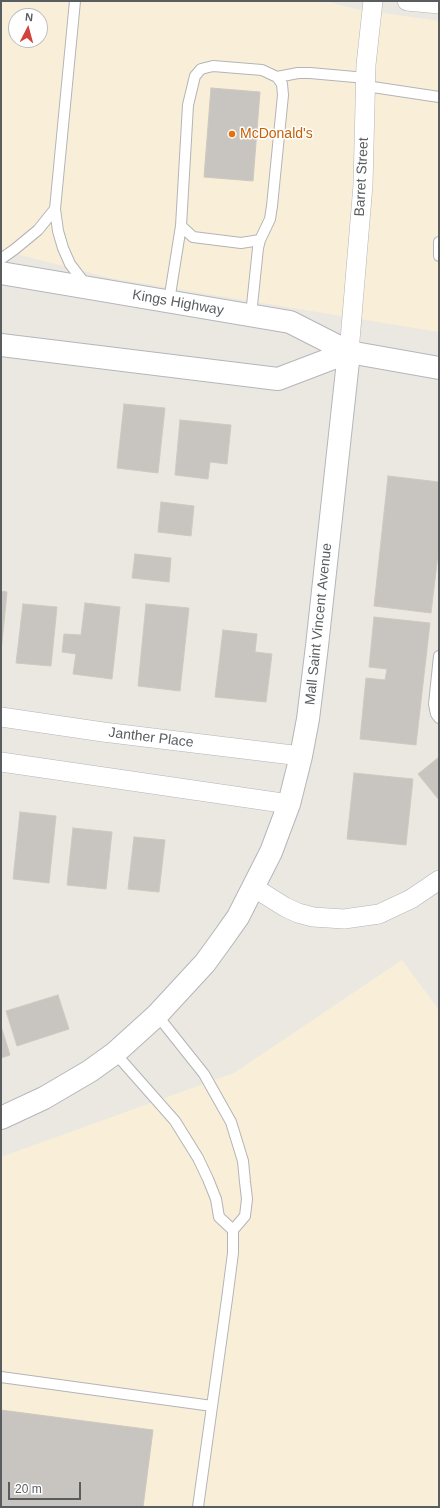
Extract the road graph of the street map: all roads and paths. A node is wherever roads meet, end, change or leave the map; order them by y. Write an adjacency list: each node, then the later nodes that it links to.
1 (75, 1): 8 (lane)
2 (373, 1): 6 (street, Barret Street)
3 (406, 1): 4 (street)
4 (439, 4)
5 (277, 77): 6 (lane); 9 (lane); 10 (lane)
6 (366, 82): 7 (lane); 19 (street, Barret Street)
7 (439, 97)
8 (55, 209): 13 (lane); 15 (lane)
9 (181, 226): 10 (lane); 16 (lane)
10 (260, 240): 17 (lane)
11 (439, 242): 12 (lane)
12 (439, 256)
13 (1, 259)
14 (1, 273): 15 (street, Kings Highway)
15 (87, 287): 16 (street, Kings Highway)
16 (169, 301): 17 (street, Kings Highway)
17 (251, 315): 19 (street, Kings Highway)
18 (1, 345): 19 (street)
19 (349, 352): 20 (street, Kings Highway); 24 (street, Mall Saint Vincent Avenue)
20 (439, 368)
21 (439, 656): 23 (lane)
22 (1, 717): 24 (street, Janther Place)
23 (439, 718)
24 (301, 756): 26 (street, Mall Saint Vincent Avenue)
25 (1, 762): 26 (street)
26 (289, 804): 28 (street, Mall Saint Vincent Avenue)
27 (439, 880): 28 (street)
28 (254, 887): 29 (street, Mall Saint Vincent Avenue)
29 (157, 1015): 30 (street, Mall Saint Vincent Avenue); 32 (lane)
30 (114, 1053): 31 (street, Mall Saint Vincent Avenue); 32 (lane)
31 (1, 1118)
32 (233, 1230): 34 (lane)
33 (1, 1378): 34 (lane)
34 (212, 1406): 35 (lane)
35 (198, 1507)

